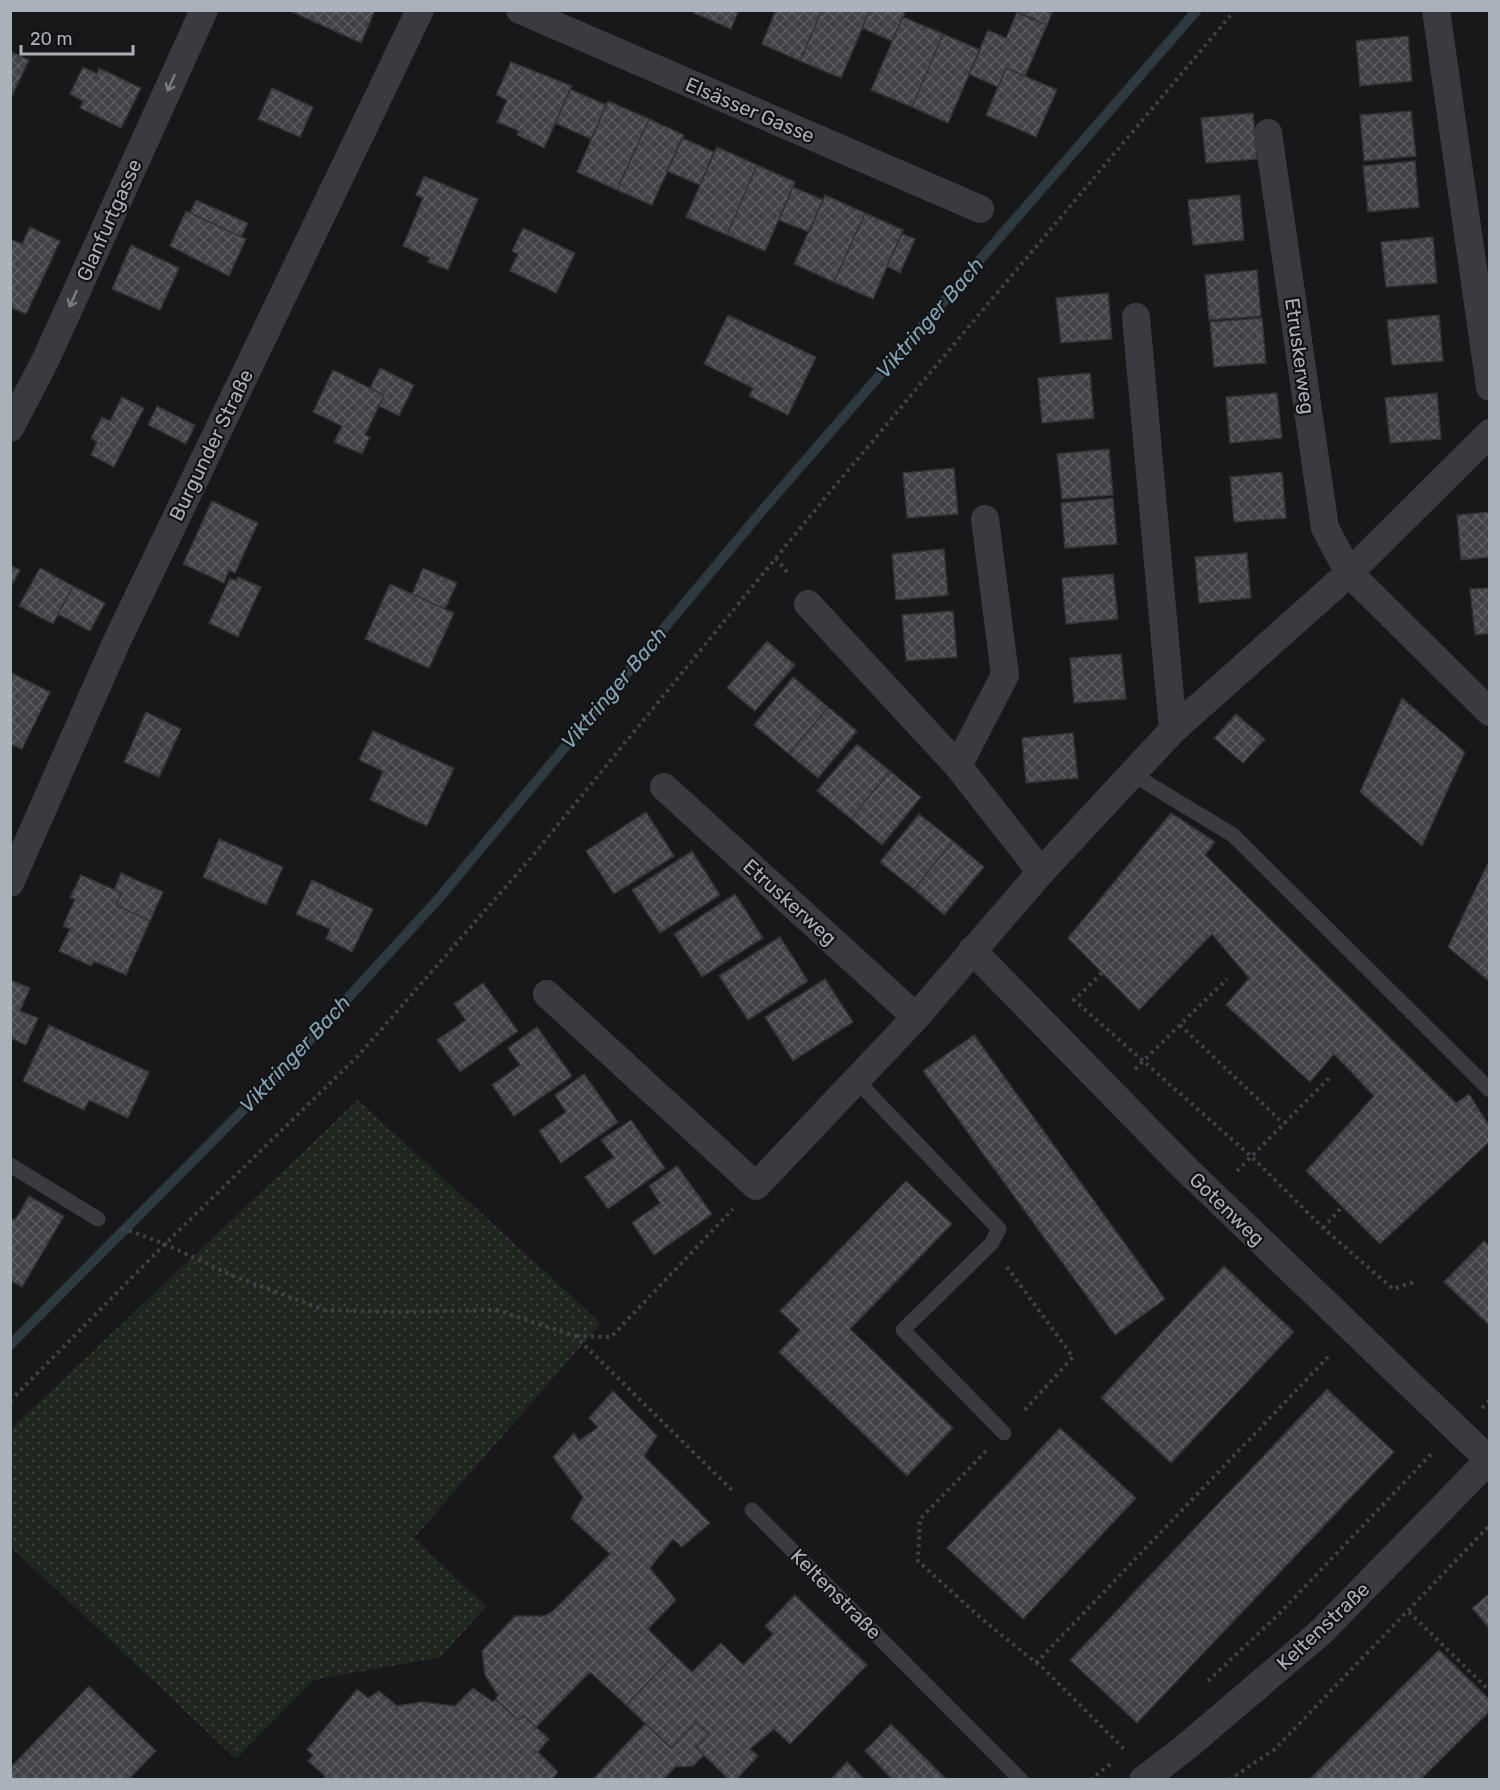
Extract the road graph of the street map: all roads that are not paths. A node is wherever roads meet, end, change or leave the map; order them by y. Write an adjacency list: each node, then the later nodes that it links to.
1 (204, 10): 9 (street, Glanfurtgasse, one-way to 9)
2 (420, 10): 20 (street, Burgunder Straße)
3 (520, 10): 6 (street, Elsässer Gasse)
4 (1436, 10): 8 (street)
5 (1268, 133): 12 (street, Etruskerweg)
6 (980, 209)
7 (1136, 317): 15 (street)
8 (1490, 387)
9 (10, 428)
10 (1490, 433): 12 (street)
11 (985, 519): 16 (street)
12 (1349, 573): 14 (street, Etruskerweg); 15 (street)
13 (808, 604): 16 (street)
14 (1490, 712)
15 (1173, 730): 17 (street)
16 (958, 766): 19 (street)
17 (1132, 774): 19 (street); 25 (lane)
18 (664, 787): 23 (street, Etruskerweg)
19 (1041, 872): 21 (street)
20 (10, 883)
21 (972, 951): 23 (street); 29 (street, Gotenweg)
22 (547, 994): 24 (street)
23 (916, 1017): 24 (street)
24 (856, 1080): 28 (lane)
25 (1490, 1090)
26 (10, 1166): 27 (lane)
27 (98, 1219)
28 (1004, 1433)
29 (1489, 1459): 32 (street, Keltenstraße)
30 (752, 1510): 31 (lane, Keltenstraße)
31 (1021, 1779)
32 (1143, 1779)

